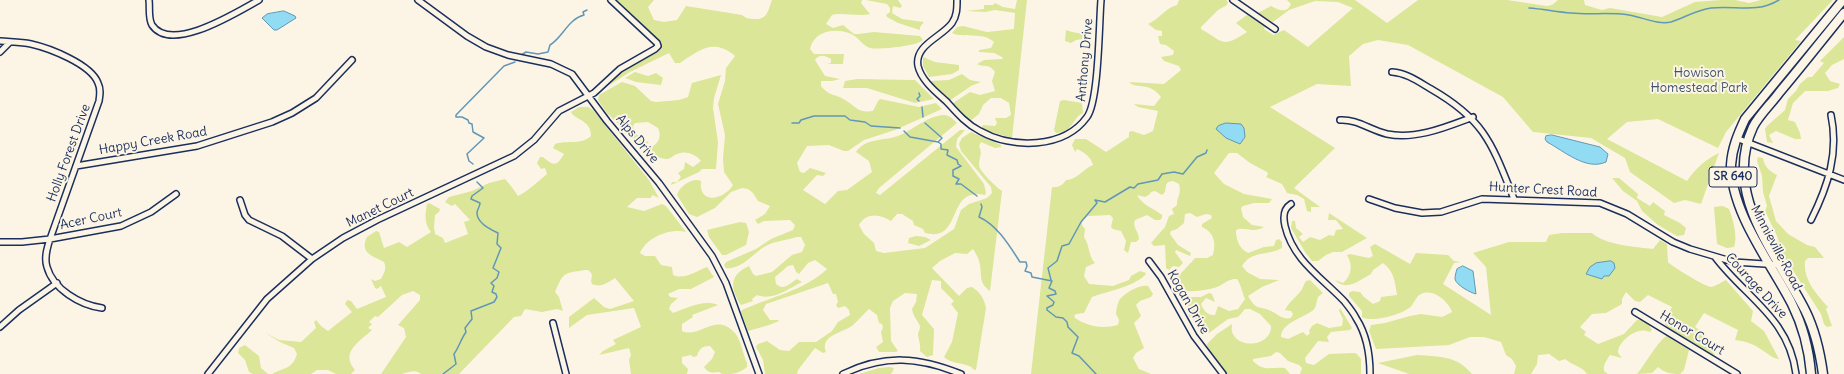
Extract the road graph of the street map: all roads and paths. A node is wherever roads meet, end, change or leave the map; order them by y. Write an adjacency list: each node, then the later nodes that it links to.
1 (149, 0): 2 (street)
2 (259, 0)
3 (418, 0): 16 (street, Alps Drive)
4 (611, 0): 16 (street, Manet Court)
5 (958, 0): 6 (street, Anthony Drive)
6 (1101, 0)
7 (1234, 0): 10 (street)
8 (1843, 0): 20 (main road, Minnieville Road / SR 640)
9 (1844, 13): 21 (main road, Minnieville Road / SR 640)
10 (1275, 29)
11 (0, 41): 12 (street, Holly Forest Drive)
12 (10, 42): 13 (street); 22 (street, Holly Forest Drive)
13 (0, 52)
14 (352, 60): 22 (street, Happy Creek Road)
15 (1392, 72): 18 (street)
16 (588, 96): 34 (street, Manet Court); 47 (street, Alps Drive)
17 (1831, 114): 23 (street)
18 (1473, 117): 19 (street); 27 (street)
19 (1340, 120)
20 (1736, 138): 21 (street); 37 (main road, Minnieville Road / SR 640)
21 (1746, 141): 23 (street); 38 (main road, Minnieville Road / SR 640)
22 (76, 166): 31 (street, Holly Forest Drive)
23 (1830, 174): 24 (street); 30 (street)
24 (1844, 180)
25 (176, 194): 31 (street, Acer Court)
26 (1369, 199): 27 (street, Hunter Crest Road)
27 (1514, 199): 33 (street, Hunter Crest Road)
28 (240, 200): 34 (street)
29 (1292, 204): 51 (street)
30 (1811, 220)
31 (50, 239): 32 (street, Acer Court); 40 (street, Holly Forest Drive)
32 (0, 242)
33 (1715, 257): 36 (street, Hunter Crest Road); 39 (street, Courage Drive)
34 (312, 259): 45 (street, Manet Court)
35 (1149, 261): 50 (street, Kogan Drive)
36 (1734, 262): 37 (street, Hunter Crest Road); 39 (street)
37 (1770, 264): 38 (street, Hunter Crest Road); 54 (main road, Minnieville Road / SR 640)
38 (1780, 264): 55 (main road, Minnieville Road / SR 640)
39 (1729, 275): 53 (street, Courage Drive)
40 (57, 283): 41 (street, Holly Forest Drive); 44 (street)
41 (102, 308)
42 (1635, 312): 52 (street, Honor Court)
43 (553, 323): 46 (street)
44 (0, 327)
45 (208, 374)
46 (566, 374)
47 (759, 374)
48 (843, 374): 49 (street)
49 (960, 374)
50 (1222, 374)
51 (1370, 374)
52 (1737, 374)
53 (1796, 374)
54 (1811, 374)
55 (1823, 374)

